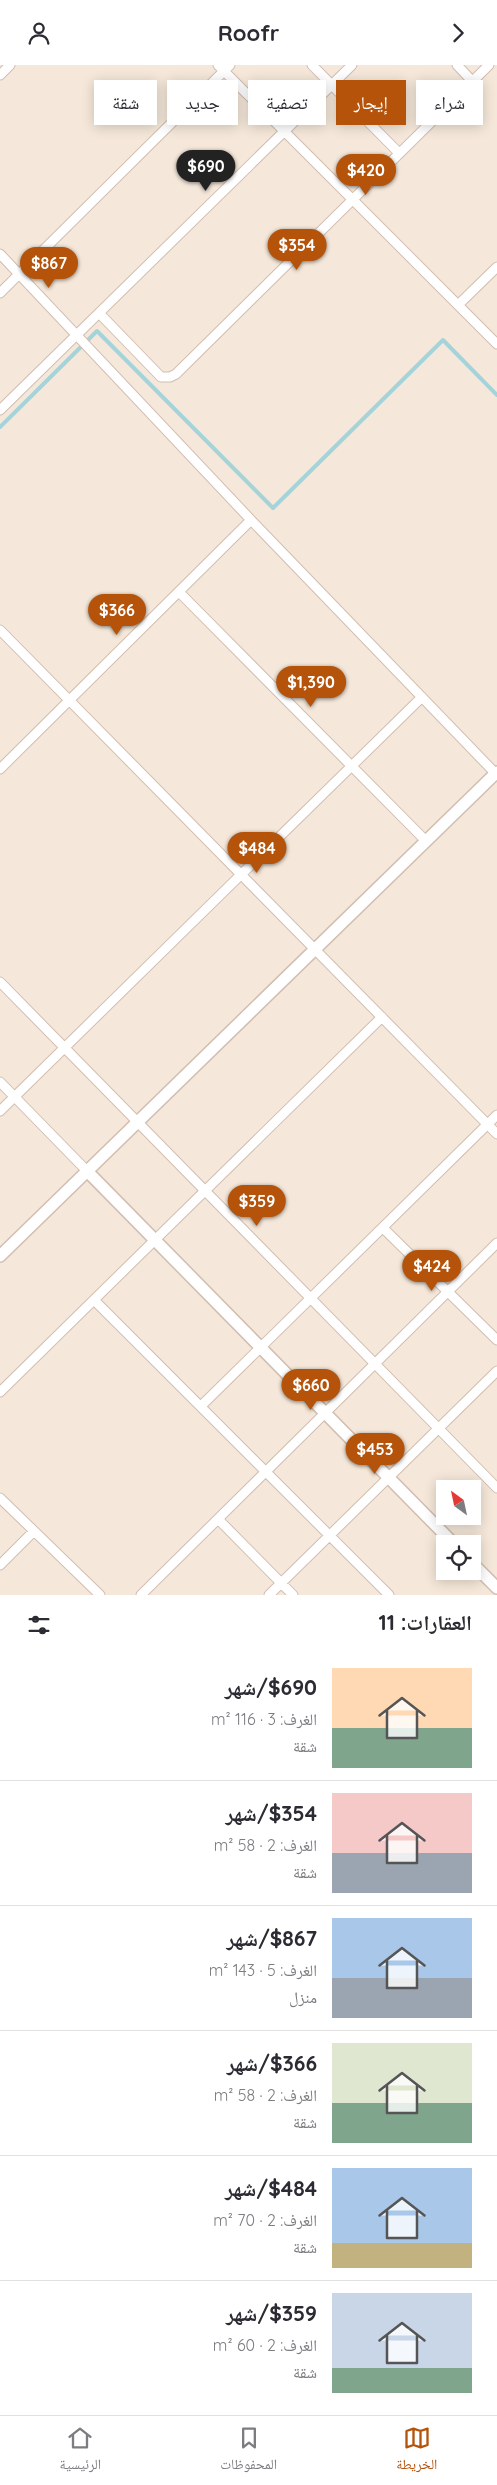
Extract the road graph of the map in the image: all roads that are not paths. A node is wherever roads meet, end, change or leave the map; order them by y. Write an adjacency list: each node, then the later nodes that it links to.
1 (10, 65): 7 (street)
2 (312, 65): 10 (street)
3 (352, 65): 10 (street)
4 (457, 65): 8 (street)
5 (489, 65): 9 (street)
6 (224, 67): 12 (street); 17 (street)
7 (0, 75)
8 (471, 80)
9 (473, 80)
10 (331, 86): 12 (street); 13 (street)
11 (427, 125): 13 (street)
12 (284, 132): 14 (street); 20 (street)
13 (399, 153): 14 (street)
14 (352, 199): 19 (street); 20 (street)
15 (0, 254): 17 (street)
16 (497, 267): 19 (street)
17 (19, 274): 18 (street); 21 (street)
18 (0, 293)
19 (458, 305): 22 (street)
20 (99, 313): 21 (street)
21 (76, 336): 23 (street); 24 (street)
22 (497, 344)
23 (0, 411)
24 (251, 520): 25 (street); 27 (street)
25 (179, 592): 28 (street); 29 (street)
26 (0, 630): 28 (street)
27 (422, 697): 29 (street); 31 (street)
28 (69, 700): 30 (street); 33 (street)
29 (351, 766): 32 (street); 33 (street)
30 (0, 769)
31 (496, 773): 32 (street)
32 (426, 841): 34 (street)
33 (239, 874): 34 (street); 37 (street)
34 (314, 949): 36 (street); 42 (street)
35 (0, 983): 37 (street)
36 (382, 1017): 43 (street); 46 (street)
37 (65, 1046): 39 (street); 42 (street)
38 (0, 1082): 39 (street)
39 (14, 1097): 40 (street); 45 (street)
40 (0, 1111)
41 (497, 1115): 43 (street)
42 (138, 1121): 45 (street); 46 (street)
43 (488, 1125): 44 (street); 47 (street)
44 (497, 1134)
45 (87, 1171): 48 (street); 50 (street)
46 (206, 1190): 48 (street); 52 (street)
47 (383, 1228): 51 (street); 52 (street)
48 (156, 1240): 53 (street); 55 (street)
49 (497, 1243): 51 (street)
50 (0, 1256)
51 (448, 1292): 54 (street); 56 (street)
52 (310, 1299): 55 (street); 56 (street)
53 (94, 1300): 58 (street); 59 (street)
54 (497, 1340)
55 (260, 1347): 59 (street); 60 (street)
56 (375, 1365): 60 (street); 61 (street)
57 (497, 1371): 61 (street)
58 (0, 1392)
59 (202, 1406): 62 (street)
60 (326, 1413): 62 (street); 63 (street)
61 (438, 1429): 63 (street); 64 (street)
62 (267, 1471): 66 (street); 68 (street)
63 (389, 1478): 68 (street); 69 (street)
64 (497, 1488)
65 (0, 1498): 67 (street)
66 (218, 1519): 72 (street); 75 (street)
67 (34, 1531): 70 (street); 74 (street)
68 (330, 1535): 72 (street); 78 (street)
69 (445, 1535)
70 (0, 1565)
71 (481, 1572): 73 (street)
72 (282, 1583): 76 (street); 77 (street)
73 (497, 1589): 79 (street)
74 (100, 1595)
75 (141, 1595)
76 (269, 1595)
77 (293, 1595)
78 (389, 1595)
79 (492, 1595)

